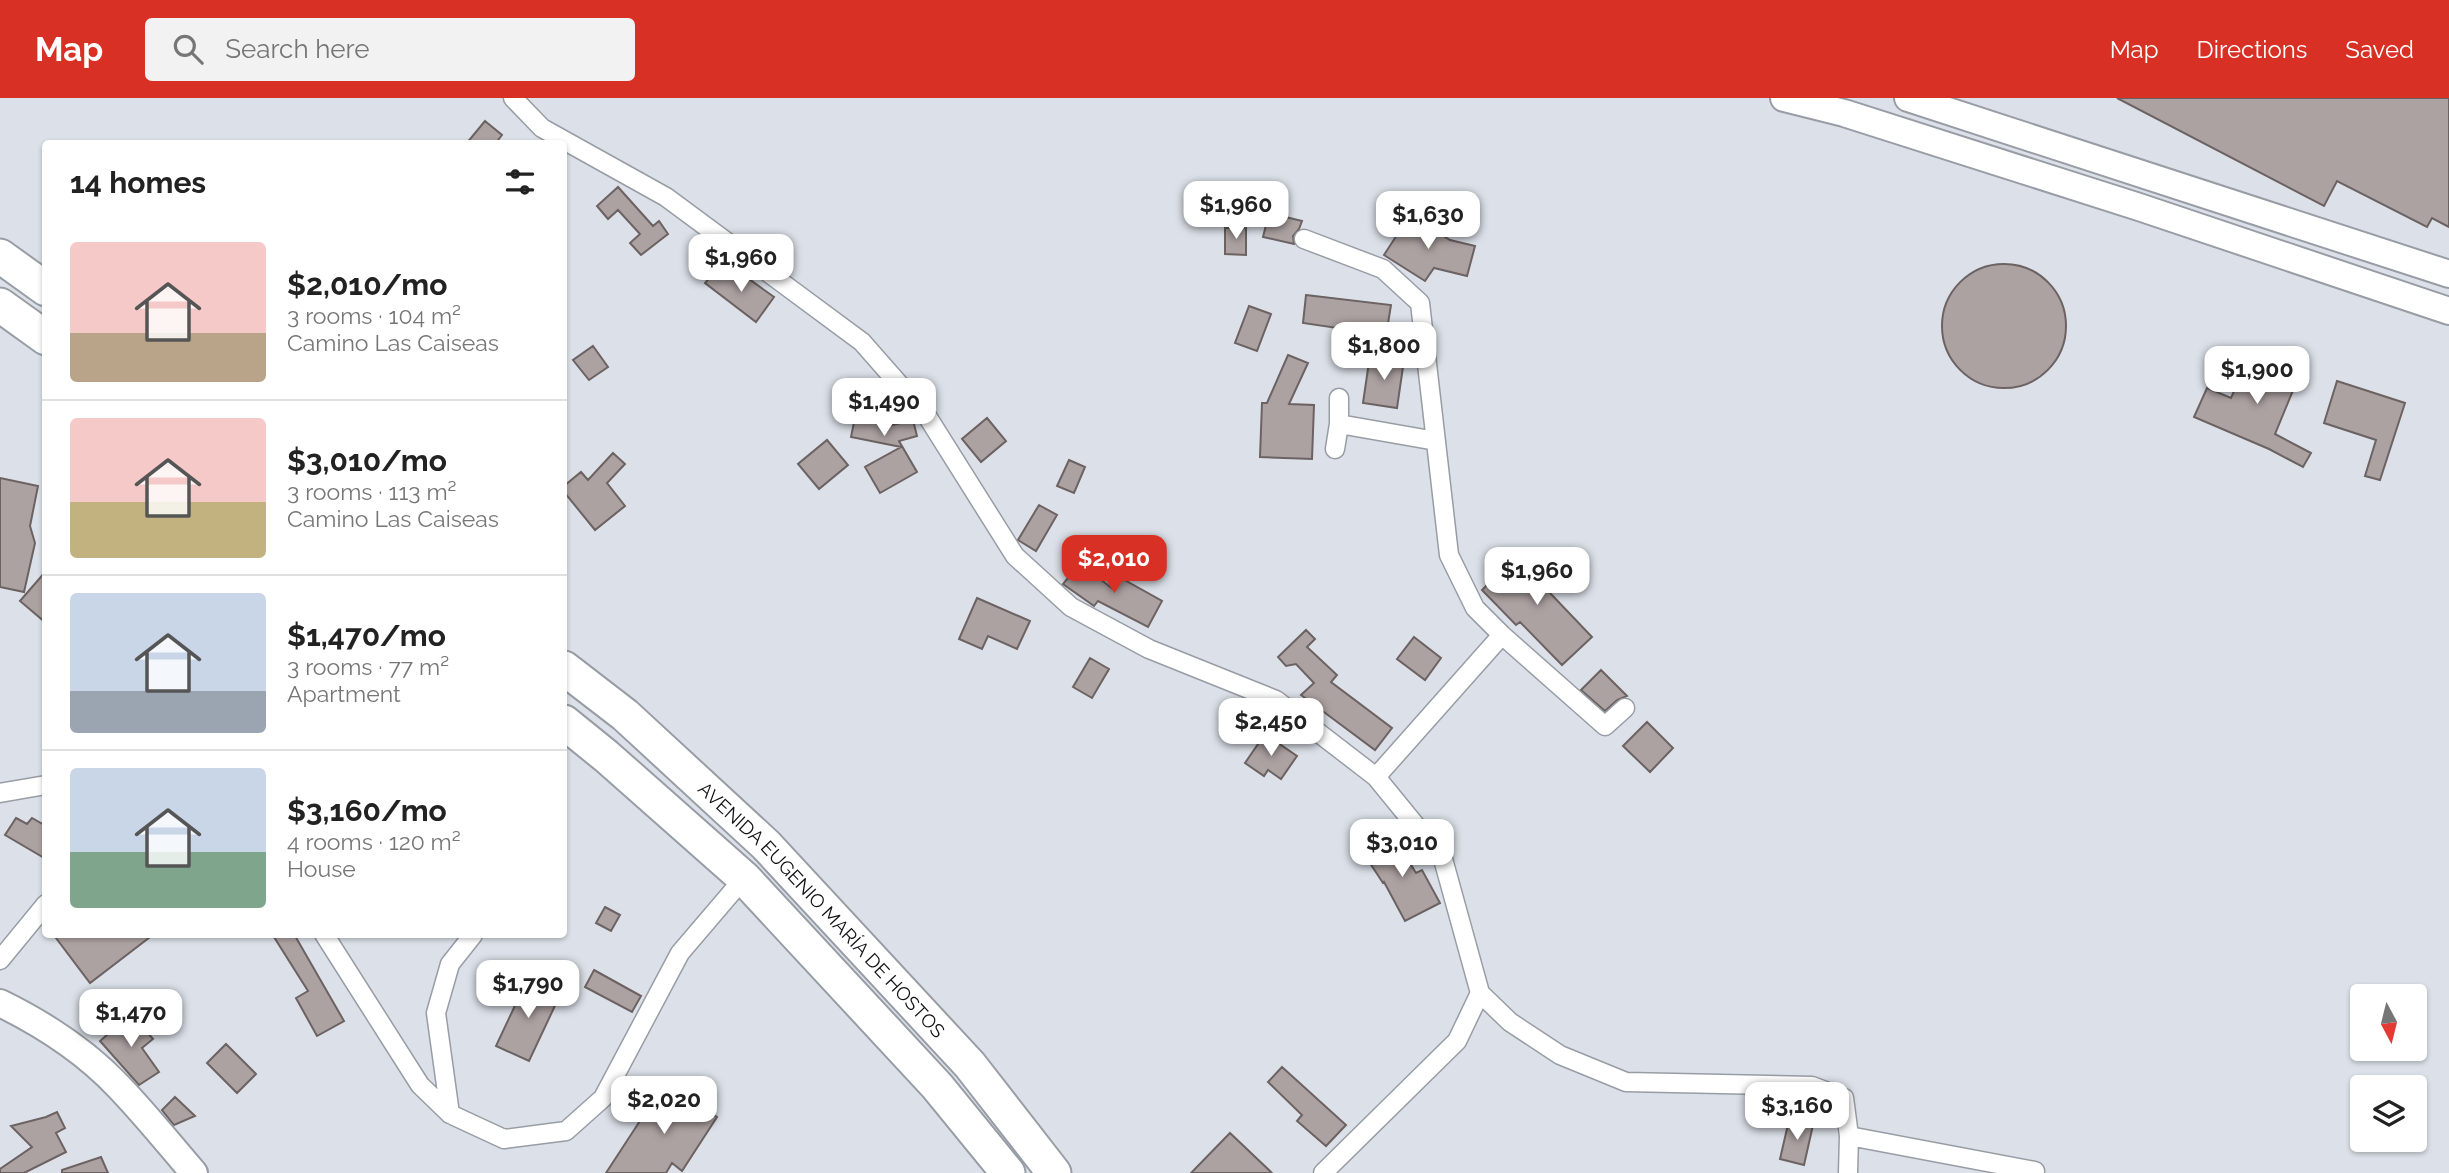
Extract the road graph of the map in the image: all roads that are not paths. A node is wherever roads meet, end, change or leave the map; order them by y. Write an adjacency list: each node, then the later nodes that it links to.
1 (513, 98): 5 (street)
2 (1784, 98): 4 (street)
3 (1919, 101): 4 (street); 9 (street)
4 (1919, 137): 12 (street)
5 (564, 140)
6 (567, 142): 22 (street)
7 (1304, 239): 16 (street)
8 (0, 256): 10 (highway)
9 (2449, 274)
10 (42, 286)
11 (0, 305): 13 (highway)
12 (2449, 311)
13 (42, 335)
14 (1339, 398): 15 (street)
15 (1339, 424): 16 (street); 17 (street)
16 (1436, 440): 18 (street)
17 (1335, 449)
18 (1502, 635): 20 (street); 22 (street)
19 (567, 670): 37 (highway, AVENIDA EUGENIO MARÍA DE HOSTOS)
20 (1625, 708)
21 (567, 724): 25 (highway, AVENIDA EUGENIO MARÍA DE HOSTOS)
22 (1376, 777): 30 (street)
23 (42, 786): 24 (street)
24 (0, 793)
25 (744, 878): 32 (street); 36 (highway, AVENIDA EUGENIO MARÍA DE HOSTOS)
26 (42, 909): 29 (street)
27 (327, 938): 32 (street)
28 (471, 938): 32 (street)
29 (0, 960)
30 (1480, 993): 33 (street); 38 (street)
31 (0, 1003): 35 (street)
32 (450, 1114)
33 (1849, 1136): 34 (street); 39 (street)
34 (2035, 1171)
35 (194, 1173)
36 (1008, 1173)
37 (1054, 1173)
38 (1322, 1173)
39 (1848, 1173)

